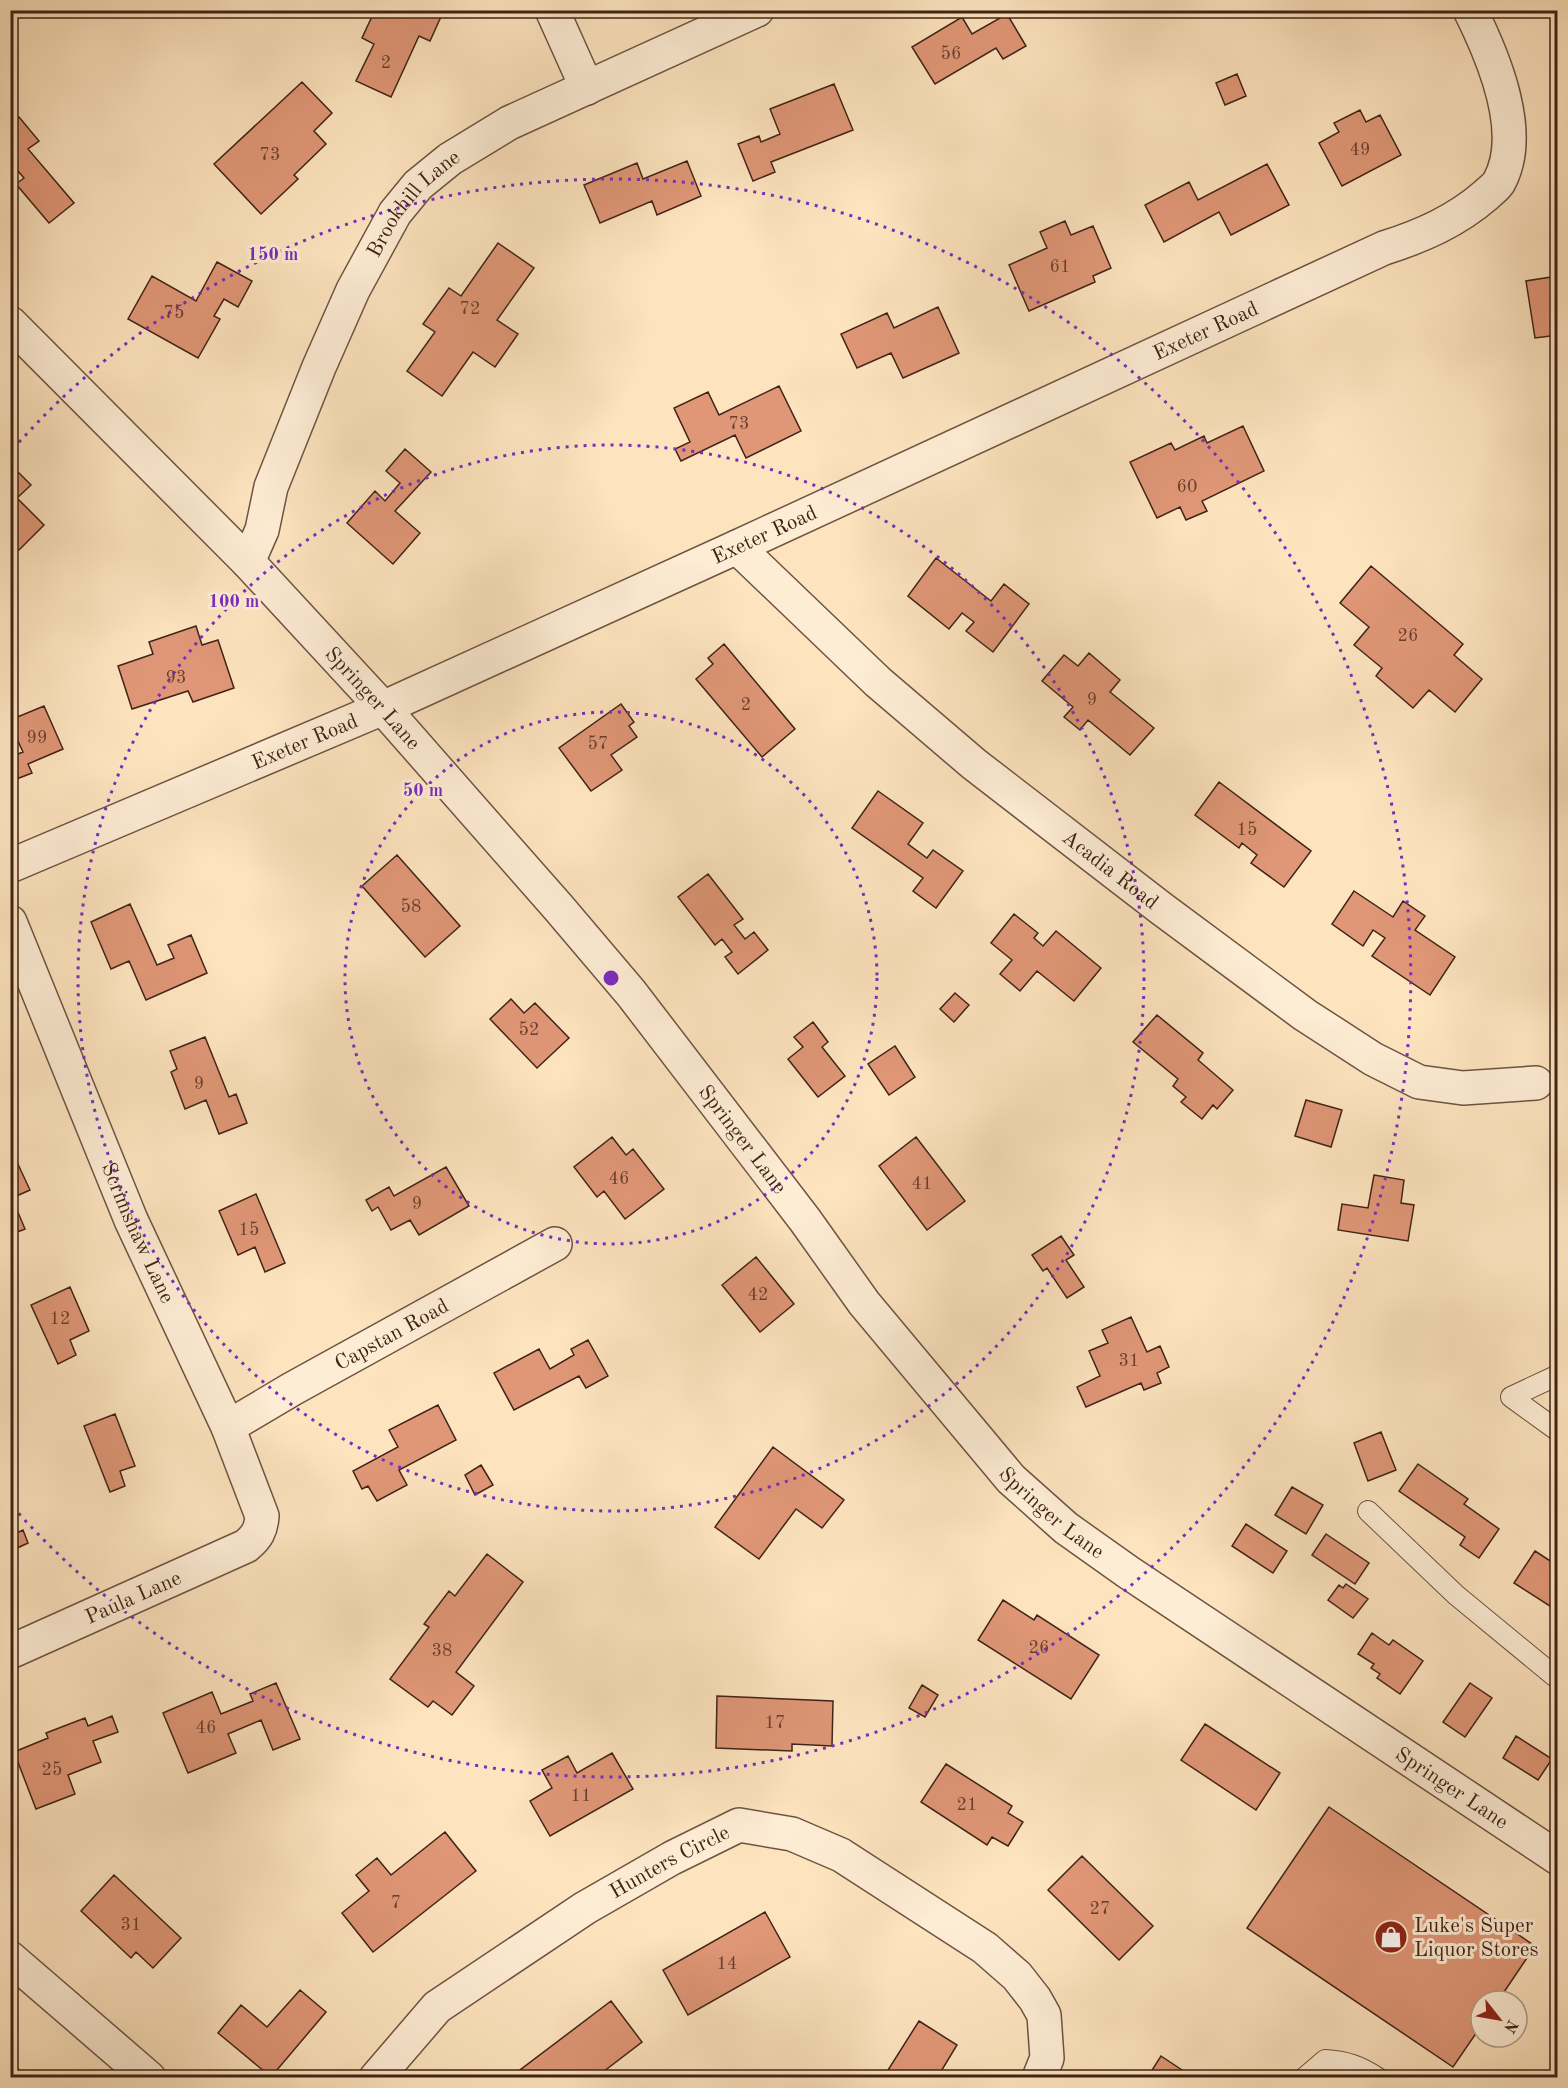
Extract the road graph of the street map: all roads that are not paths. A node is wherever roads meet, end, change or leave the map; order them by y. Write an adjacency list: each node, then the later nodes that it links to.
1 (552, 10): 4 (street)
2 (757, 10): 4 (street, Brookhill Lane)
3 (1470, 10): 6 (street, Exeter Road)
4 (587, 88): 7 (street, Brookhill Lane)
5 (10, 323): 7 (street, Springer Lane)
6 (737, 547): 8 (street, Exeter Road); 11 (street, Acadia Road)
7 (248, 562): 8 (street, Springer Lane)
8 (382, 708): 9 (street, Exeter Road); 20 (street, Springer Lane)
9 (10, 866)
10 (10, 922): 14 (street, Scrimshaw Lane)
11 (1536, 1083)
12 (555, 1244): 14 (street, Capstan Road)
13 (1557, 1375): 15 (lane)
14 (228, 1427): 17 (street, Scrimshaw Lane)
15 (1557, 1431)
16 (1368, 1511): 19 (lane)
17 (254, 1540): 18 (street, Paula Lane)
18 (10, 1652)
19 (1557, 1679)
20 (1557, 1858)
21 (10, 1958): 22 (street)
22 (149, 2078)
23 (376, 2078): 24 (street, Hunters Circle)
24 (1039, 2078)
25 (1304, 2078): 26 (lane)
26 (1378, 2078)

